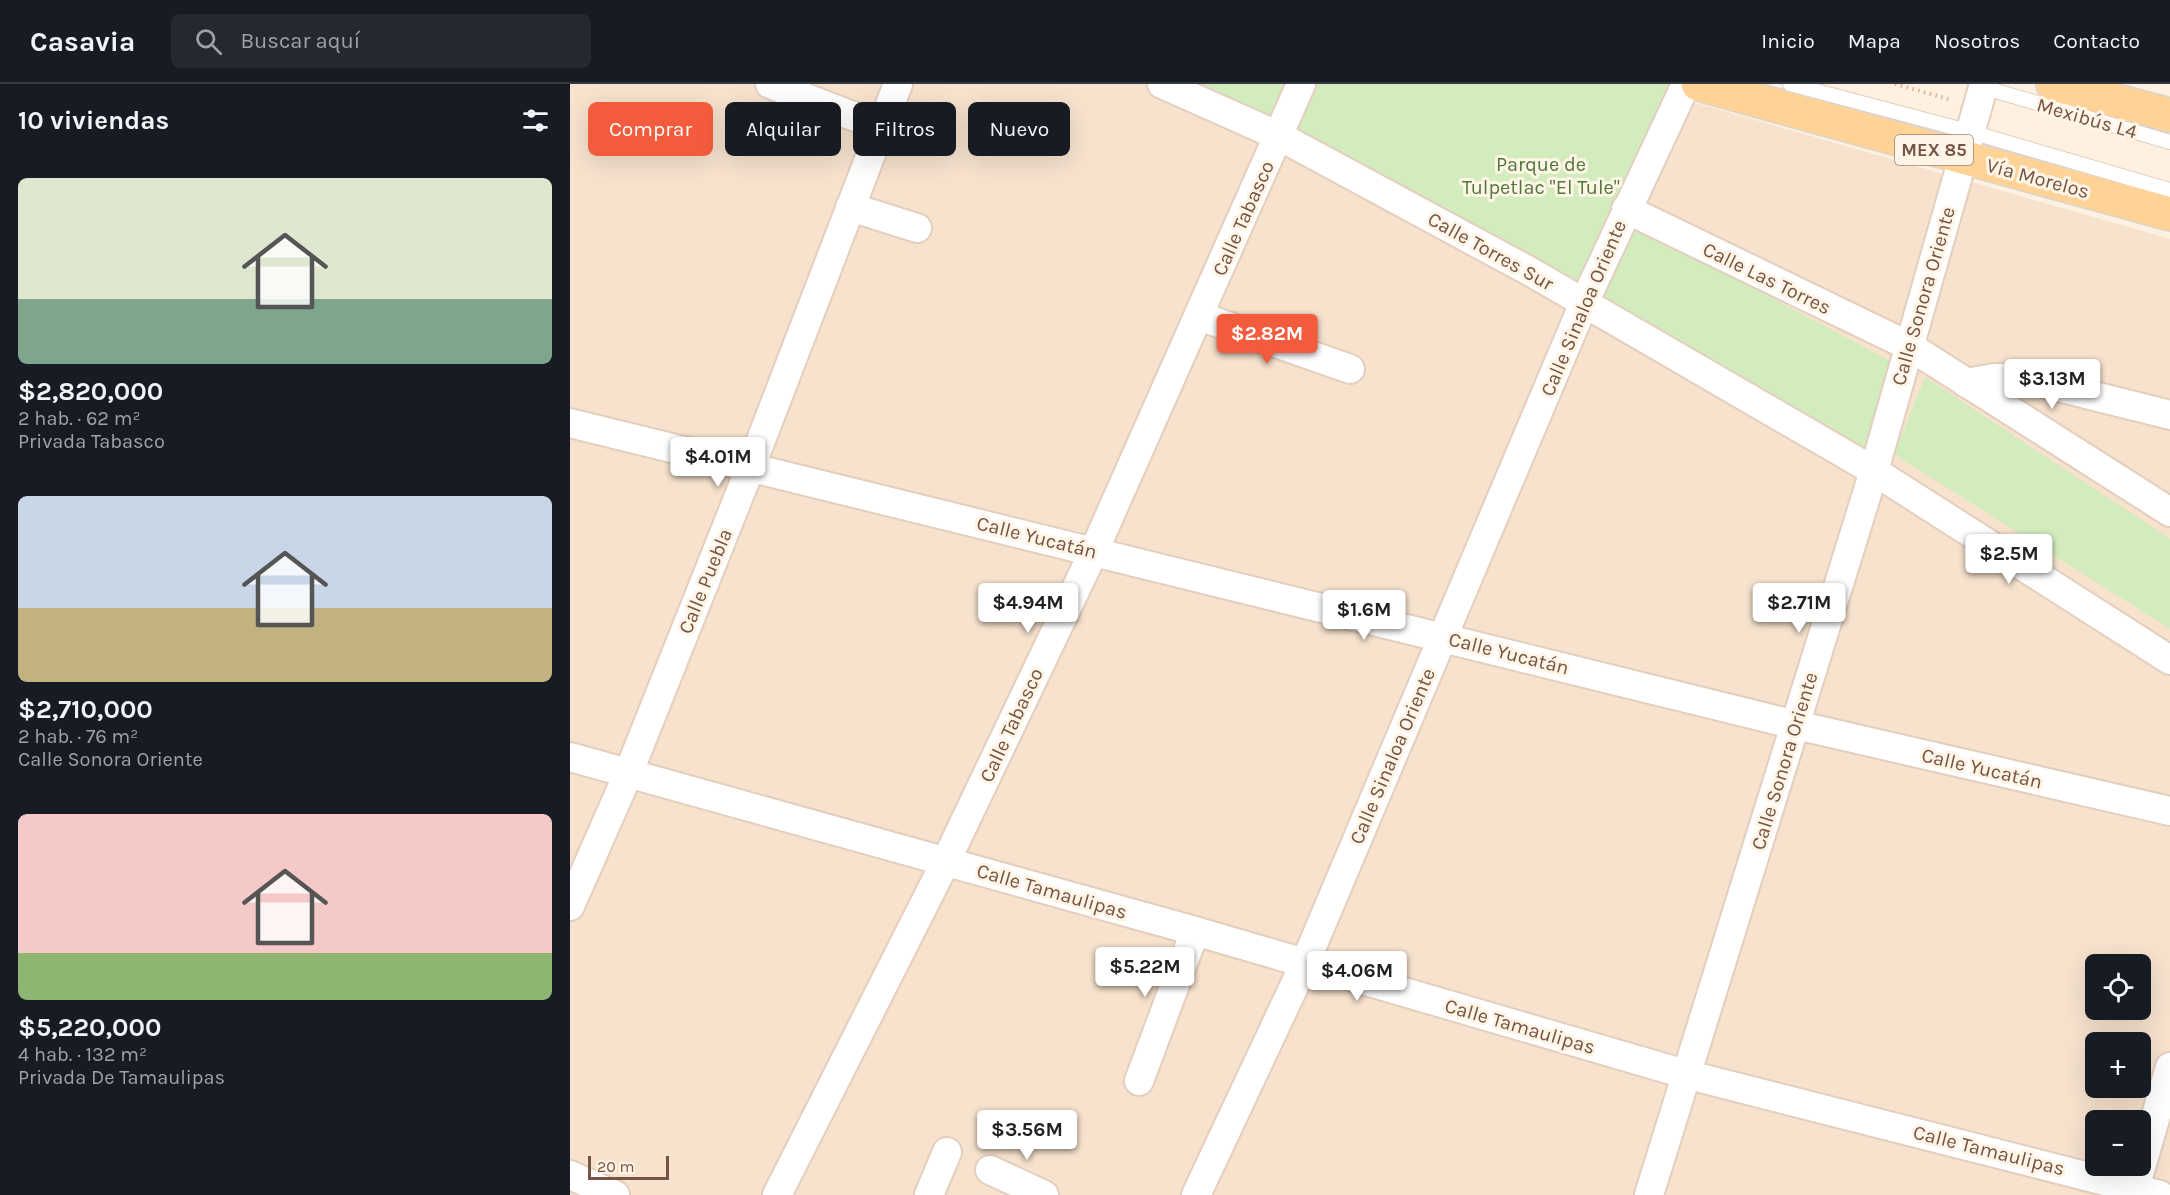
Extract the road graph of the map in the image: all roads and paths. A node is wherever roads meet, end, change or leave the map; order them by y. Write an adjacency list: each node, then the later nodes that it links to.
1 (770, 84): 12 (street)
2 (898, 84): 10 (street, Calle Puebla)
3 (1162, 84): 14 (street, Calle Torres Sur)
4 (1301, 84): 14 (street, Calle Tabasco)
5 (1686, 84): 19 (street, Calle Sinaloa Oriente)
6 (1698, 84): 11 (main road, Vía Morelos / MEX 85)
7 (1790, 84): 11 (lane, Mexibús L4)
8 (1895, 84): 11 (path)
9 (2053, 84): 13 (main road)
10 (891, 102)
11 (1975, 109): 15 (lane, Mexibús L4); 17 (lane, Mexibús L4); 20 (main road, Vía Morelos / MEX 85); 24 (street, Calle Sonora Oriente)
12 (853, 115)
13 (2170, 115)
14 (1279, 136): 22 (street, Calle Torres Sur); 23 (street, Calle Tabasco)
15 (2170, 142)
16 (870, 156): 18 (street, Calle Puebla)
17 (2170, 190)
18 (850, 207): 21 (street); 29 (street, Calle Puebla)
19 (1626, 209): 22 (street, Calle Sinaloa Oriente); 24 (street, Calle Las Torres)
20 (2170, 214)
21 (917, 228)
22 (1584, 303): 30 (street, Calle Torres Sur); 33 (street, Calle Sinaloa Oriente)
23 (1199, 316): 25 (street); 32 (street, Calle Tabasco)
24 (1909, 346): 26 (street, Calle Las Torres); 30 (street, Calle Sonora Oriente)
25 (1350, 369)
26 (1966, 383): 27 (street); 31 (street, Calle Las Torres)
27 (2170, 415)
28 (570, 423): 29 (street, Calle Yucatán)
29 (752, 466): 32 (street, Calle Yucatán); 37 (street, Calle Puebla)
30 (1874, 471): 34 (street, Calle Torres Sur); 35 (street, Calle Sonora Oriente)
31 (2170, 512)
32 (1094, 551): 33 (street, Calle Yucatán); 39 (street, Calle Tabasco)
33 (1443, 636): 35 (street, Calle Yucatán); 42 (street, Calle Sinaloa Oriente)
34 (2170, 660)
35 (1796, 725): 38 (street, Calle Yucatán); 44 (street, Calle Sonora Oriente)
36 (570, 757): 37 (street, Calle Tamaulipas)
37 (628, 774): 39 (street, Calle Tamaulipas); 40 (street, Calle Puebla)
38 (2170, 811)
39 (946, 861): 41 (street, Calle Tamaulipas); 51 (street, Calle Tabasco)
40 (570, 906)
41 (1195, 931): 42 (street, Calle Tamaulipas); 45 (street)
42 (1305, 963): 44 (street, Calle Tamaulipas); 54 (street, Calle Sinaloa Oriente)
43 (2170, 1067): 49 (street)
44 (1685, 1074): 49 (street, Calle Tamaulipas); 55 (street, Calle Sonora Oriente)
45 (1139, 1081)
46 (947, 1152): 52 (street)
47 (990, 1170): 53 (street)
48 (570, 1175): 50 (street)
49 (2143, 1192)
50 (615, 1195)
51 (777, 1195)
52 (929, 1195)
53 (1044, 1195)
54 (1196, 1195)
55 (1649, 1195)

